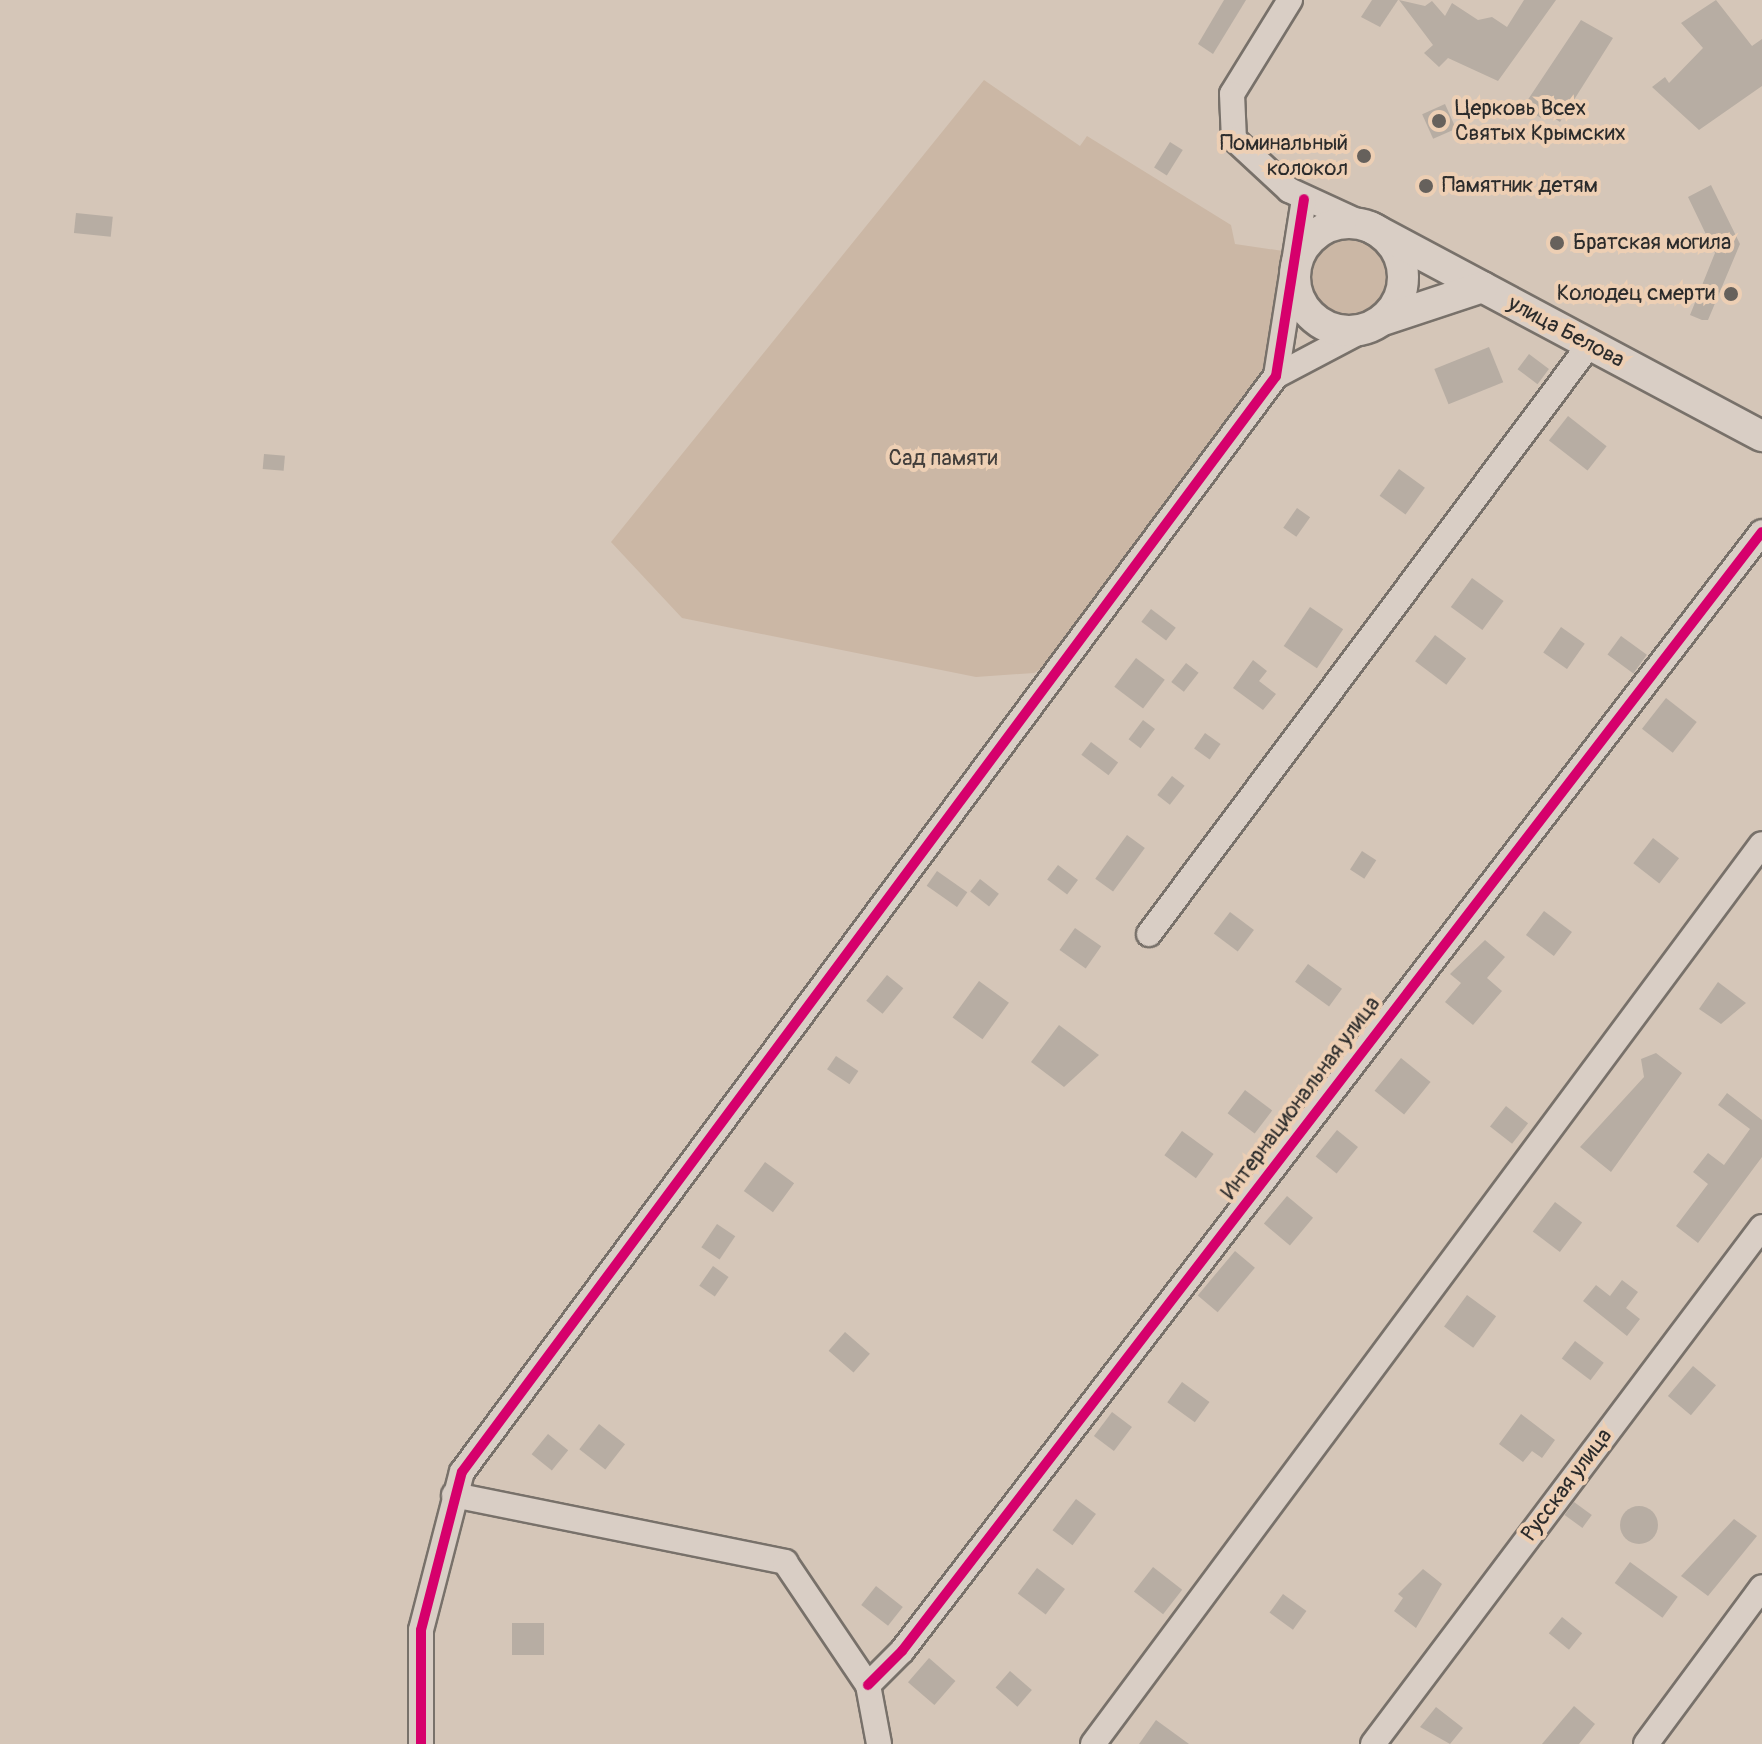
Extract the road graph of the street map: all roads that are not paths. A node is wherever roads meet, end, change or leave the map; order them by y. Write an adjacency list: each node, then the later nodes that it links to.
1 (1290, 0): 2 (street)
2 (1304, 199): 3 (street); 4 (street)
3 (1370, 227): 4 (main road); 5 (main road, улица Белова); 6 (main road)
4 (1295, 276): 6 (main road); 8 (street)
5 (1483, 287): 6 (main road); 7 (main road, улица Белова)
6 (1367, 328): 8 (street)
7 (1590, 344): 9 (main road, улица Белова); 12 (street)
8 (1276, 376): 14 (street)
9 (1762, 436)
10 (1762, 532): 16 (street, Интернациональная улица)
11 (1762, 844): 19 (street)
12 (1149, 934)
13 (1762, 1227): 20 (street, Русская улица)
14 (454, 1495): 16 (street); 17 (street)
15 (1762, 1587): 21 (street)
16 (868, 1685): 18 (street)
17 (421, 1744)
18 (879, 1744)
19 (1093, 1744)
20 (1373, 1744)
21 (1646, 1744)

